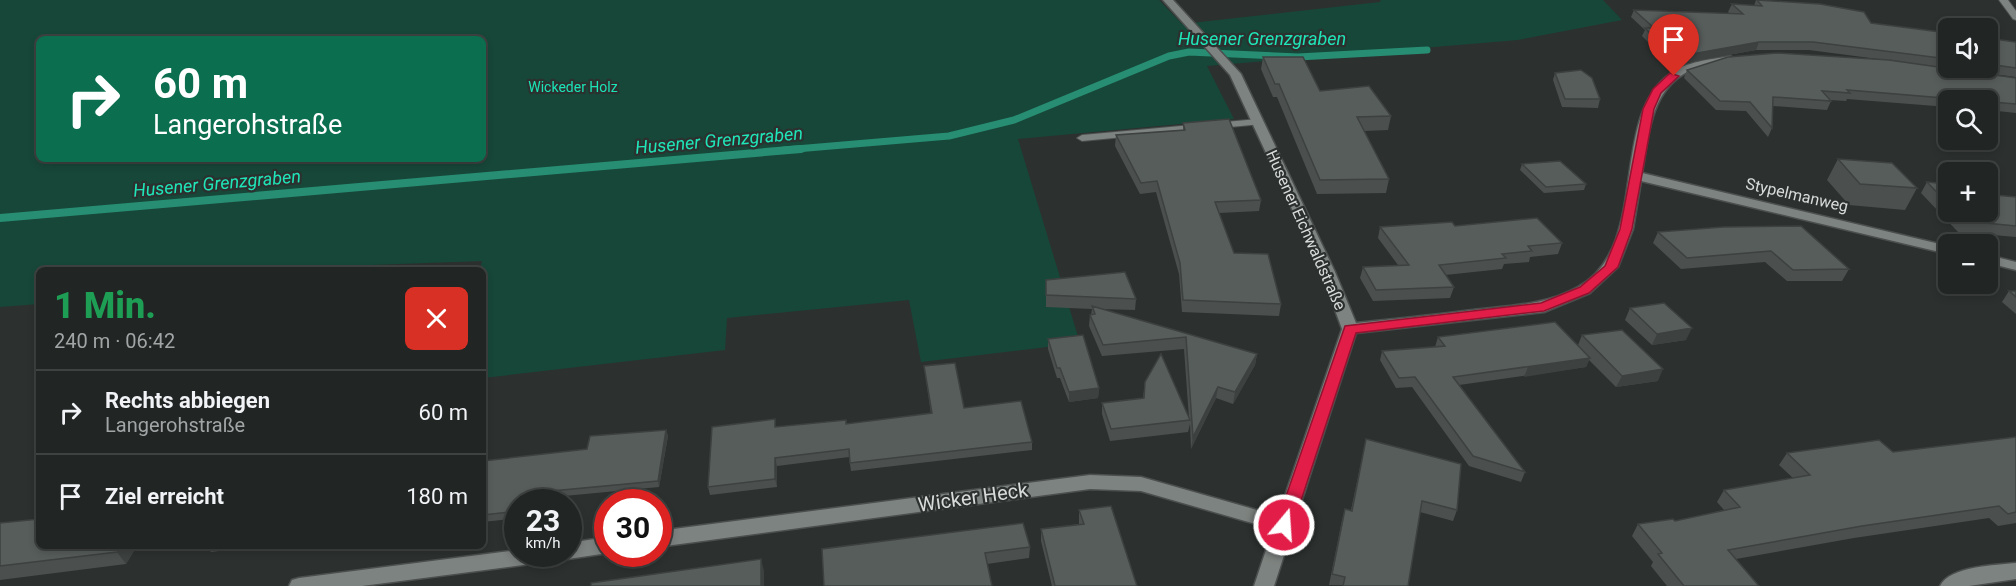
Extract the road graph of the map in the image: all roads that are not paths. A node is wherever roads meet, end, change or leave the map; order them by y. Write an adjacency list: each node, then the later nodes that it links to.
1 (1168, 0): 5 (street, Husener Eichwaldstraße)
2 (2003, 0): 3 (lane)
3 (2016, 17)
4 (1744, 57): 7 (street)
5 (1258, 122): 6 (lane); 11 (street, Husener Eichwaldstraße)
6 (1082, 138)
7 (1637, 176): 8 (street, Stypelmanweg); 11 (street)
8 (1938, 248)
9 (1998, 262): 10 (street)
10 (2016, 266)
11 (1350, 329): 12 (street, Husener Eichwaldstraße)
12 (1284, 525): 13 (street, Wicker Heck); 17 (street, Husener Eichwaldstraße)
13 (672, 537)
14 (504, 559): 16 (street)
15 (2016, 571): 18 (street)
16 (299, 586)
17 (1264, 586)
18 (1950, 586)

